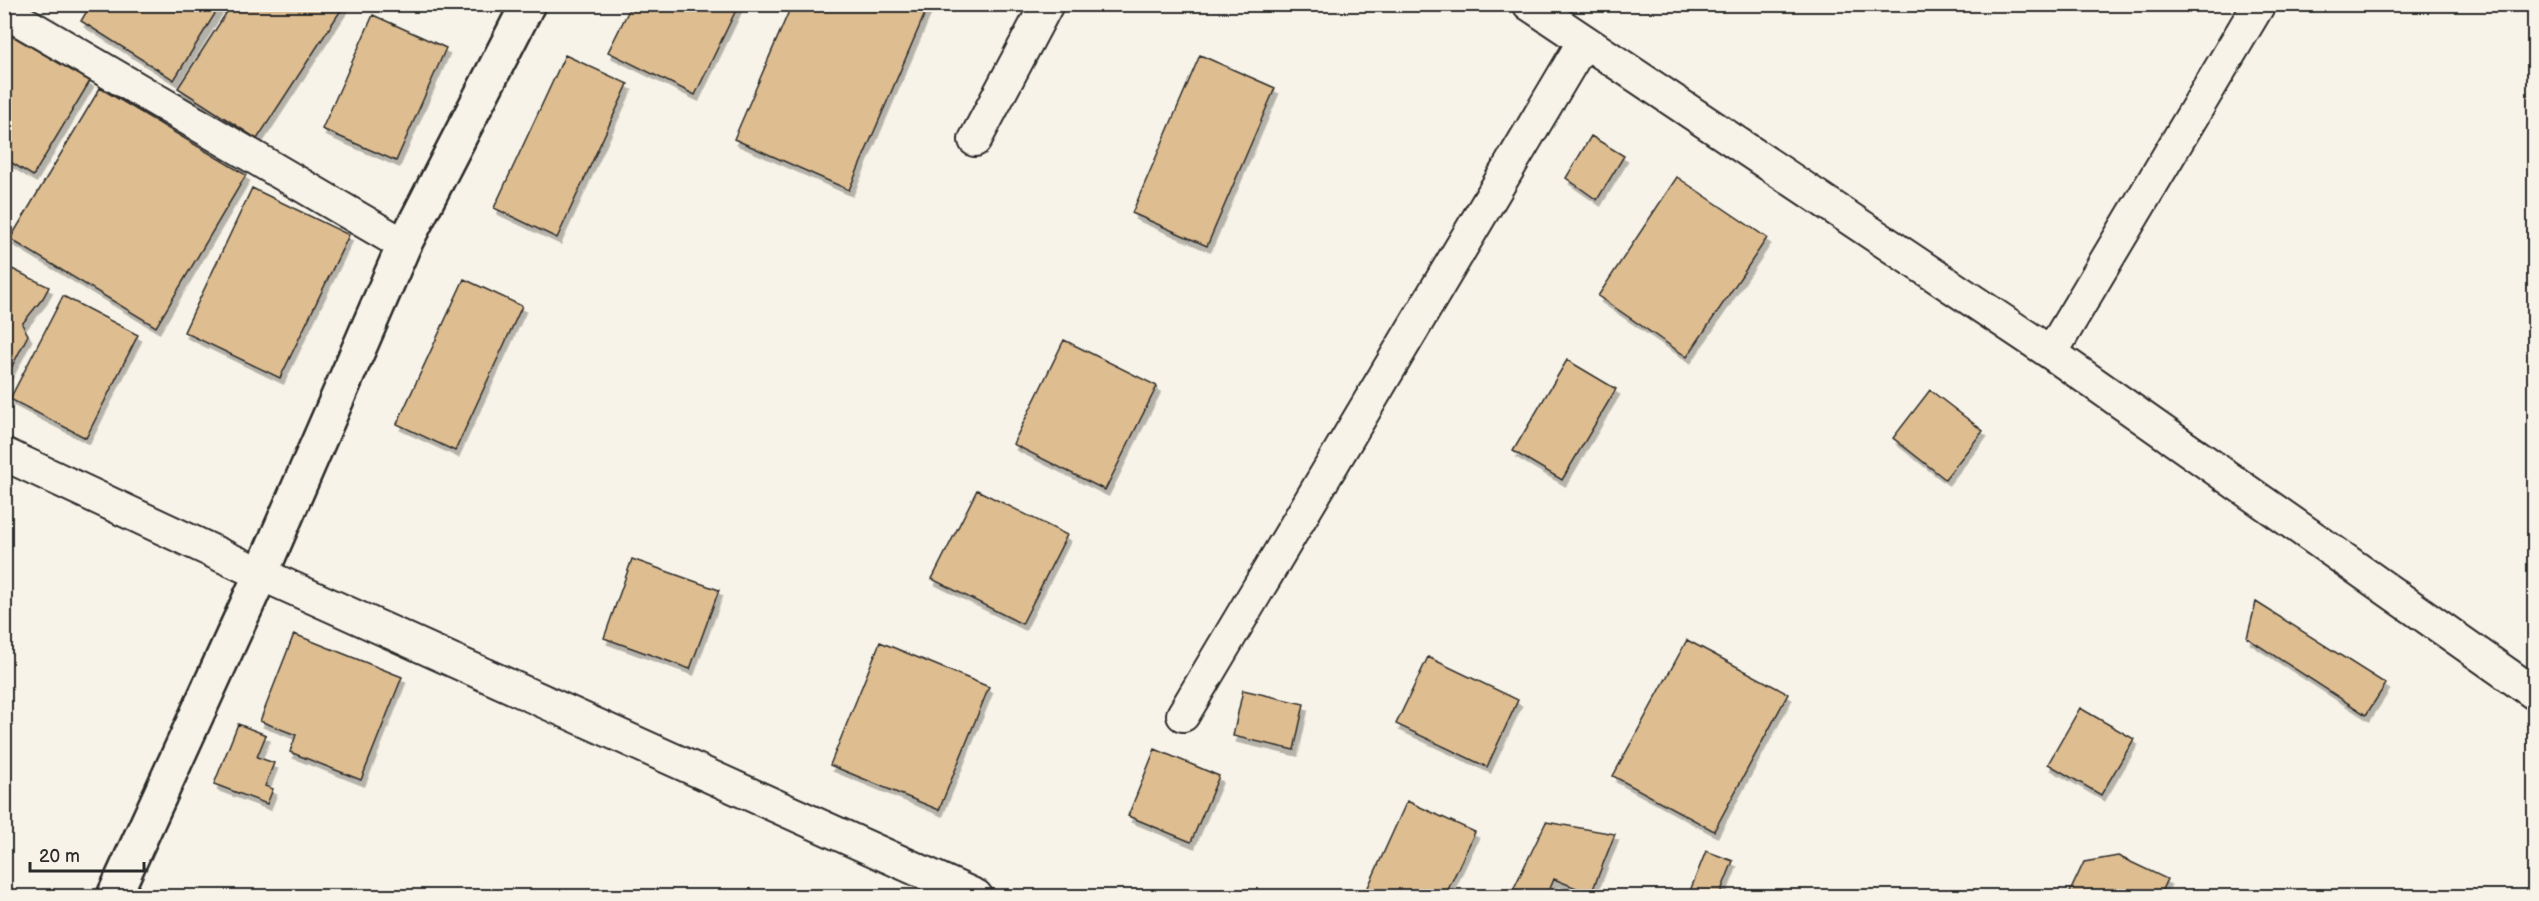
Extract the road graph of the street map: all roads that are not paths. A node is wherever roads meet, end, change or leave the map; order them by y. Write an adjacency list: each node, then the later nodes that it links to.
1 (528, 4): 8 (street)
2 (1047, 4): 7 (street)
3 (1529, 4): 6 (street)
4 (2259, 4): 9 (street)
5 (4, 10): 8 (street)
6 (1584, 41): 9 (street); 13 (street)
7 (975, 140)
8 (404, 245): 11 (street)
9 (2050, 352): 12 (street)
10 (4, 454): 11 (street)
11 (261, 574): 14 (street); 15 (street)
12 (2535, 693)
13 (1183, 715)
14 (114, 897)
15 (976, 897)

